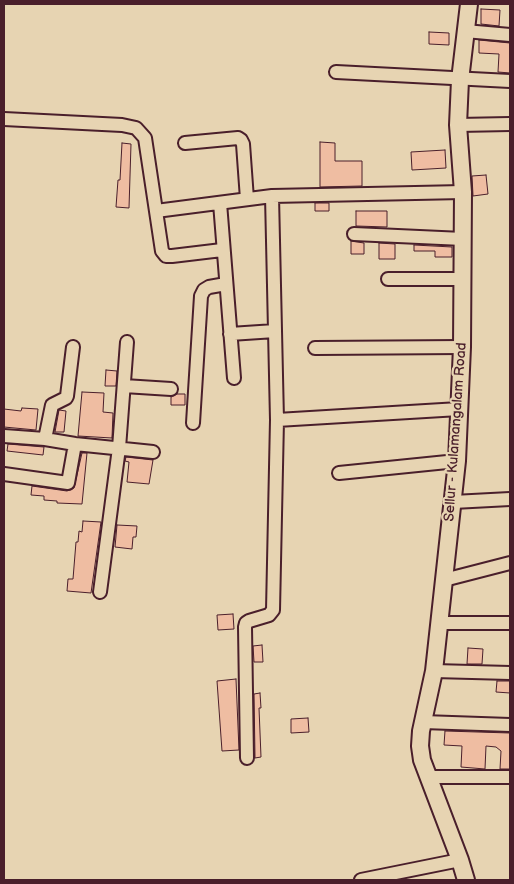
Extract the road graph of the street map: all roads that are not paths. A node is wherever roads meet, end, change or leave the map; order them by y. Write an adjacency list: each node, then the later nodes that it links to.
1 (470, 4): 2 (main road, Sellur - Kulamangalam Road)
2 (465, 31): 3 (street); 5 (main road, Sellur - Kulamangalam Road)
3 (510, 35)
4 (336, 72): 5 (street)
5 (460, 80): 6 (street); 9 (main road, Sellur - Kulamangalam Road)
6 (510, 82)
7 (4, 119): 15 (street)
8 (510, 124): 9 (street)
9 (458, 125): 11 (main road, Sellur - Kulamangalam Road)
10 (184, 143): 13 (street)
11 (463, 192): 12 (street); 17 (main road, Sellur - Kulamangalam Road)
12 (272, 196): 13 (street); 22 (street)
13 (247, 199): 14 (street)
14 (220, 203): 15 (street); 18 (street)
15 (156, 211): 18 (street)
16 (354, 234): 17 (street)
17 (463, 239): 20 (main road, Sellur - Kulamangalam Road)
18 (222, 250): 21 (street)
19 (388, 279): 20 (street)
20 (463, 279): 25 (main road, Sellur - Kulamangalam Road)
21 (226, 284): 23 (street); 33 (street)
22 (275, 331): 23 (street); 32 (street)
23 (230, 334): 28 (street)
24 (127, 342): 29 (street)
25 (462, 346): 27 (street); 31 (main road, Sellur - Kulamangalam Road)
26 (73, 347): 35 (street)
27 (314, 348)
28 (234, 378)
29 (124, 386): 30 (street); 37 (street)
30 (171, 389)
31 (459, 409): 32 (street); 39 (main road, Sellur - Kulamangalam Road)
32 (277, 420): 53 (street)
33 (192, 422)
34 (4, 436): 35 (street)
35 (45, 439): 36 (street)
36 (75, 444): 37 (street); 41 (street)
37 (119, 448): 38 (street); 46 (street)
38 (153, 452)
39 (457, 461): 40 (street); 43 (main road, Sellur - Kulamangalam Road)
40 (339, 473)
41 (4, 474)
42 (510, 499): 43 (street)
43 (453, 502): 45 (main road, Sellur - Kulamangalam Road)
44 (510, 564): 45 (street)
45 (444, 580): 47 (main road, Sellur - Kulamangalam Road)
46 (100, 592)
47 (439, 623): 48 (street); 49 (main road, Sellur - Kulamangalam Road)
48 (510, 623)
49 (434, 671): 50 (street); 51 (main road, Sellur - Kulamangalam Road)
50 (510, 673)
51 (423, 722): 52 (street); 54 (main road, Sellur - Kulamangalam Road)
52 (510, 725)
53 (247, 758)
54 (428, 777): 55 (street); 56 (main road, Sellur - Kulamangalam Road)
55 (510, 777)
56 (460, 860): 57 (street); 58 (main road, Sellur - Kulamangalam Road)
57 (361, 880)
58 (466, 880)

